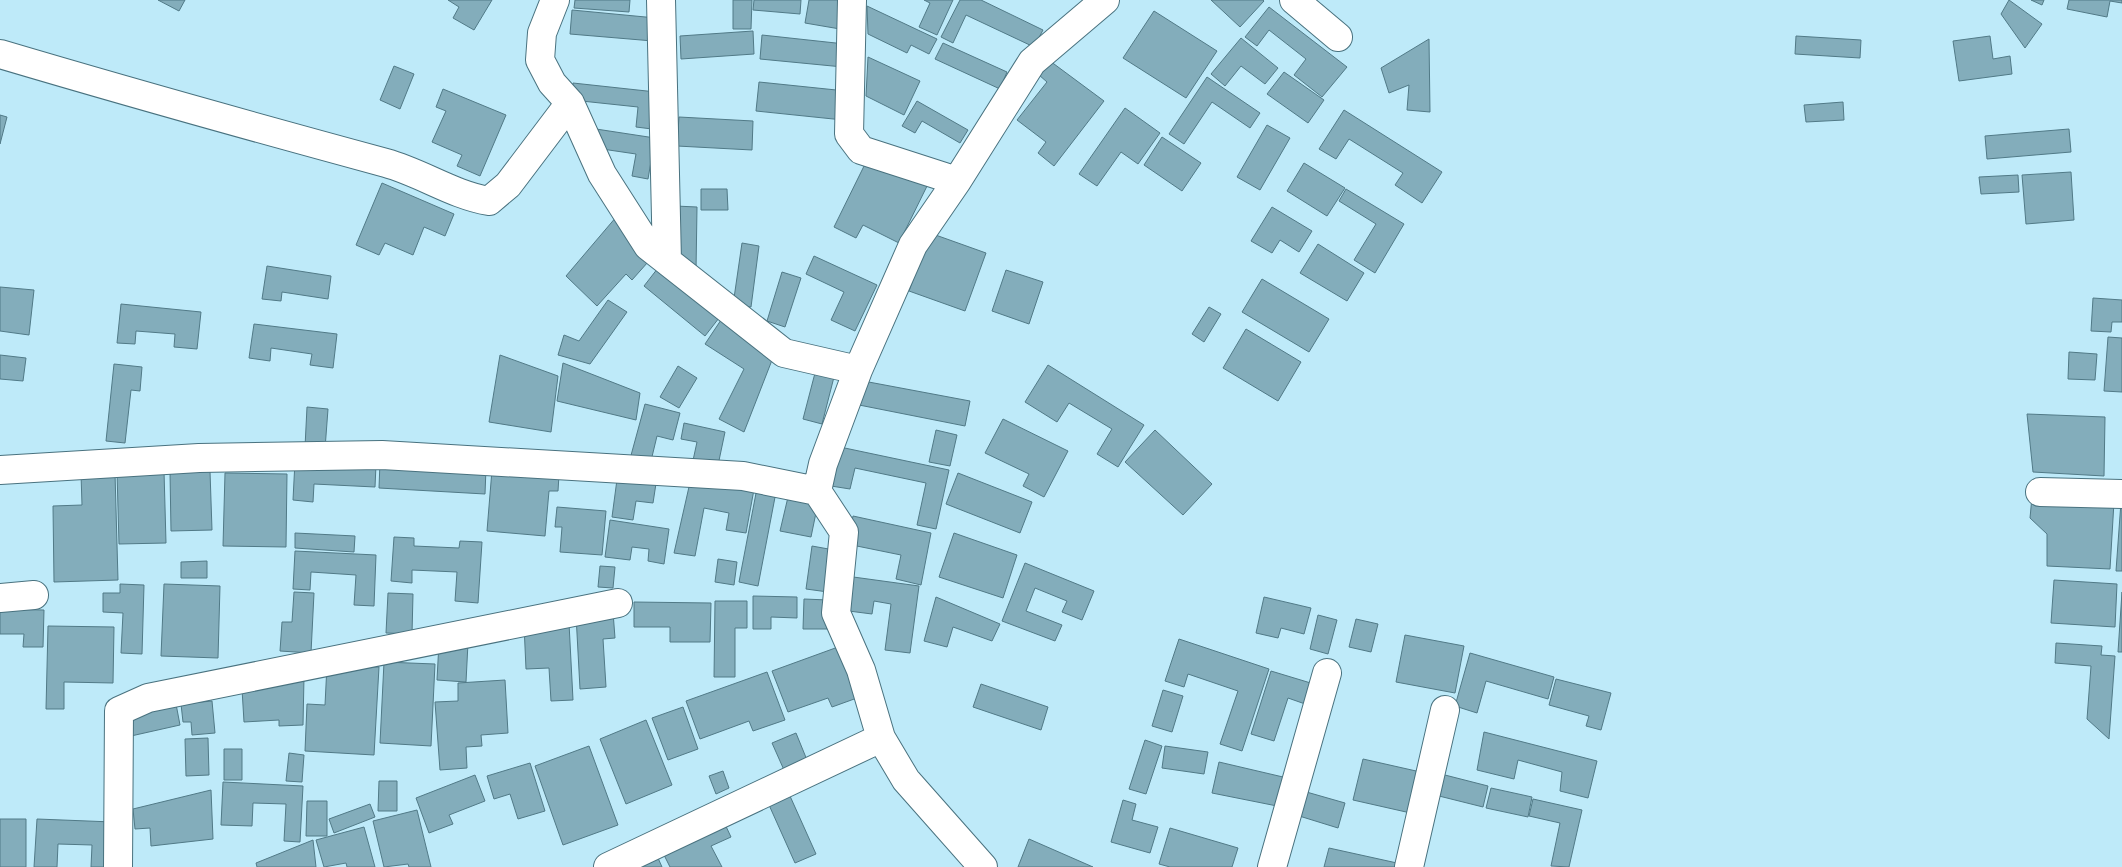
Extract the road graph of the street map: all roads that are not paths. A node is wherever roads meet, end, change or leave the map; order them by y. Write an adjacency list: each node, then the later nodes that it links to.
1 (555, 0): 8 (street)
2 (661, 0): 10 (street)
3 (852, 0): 9 (street)
4 (1105, 0): 9 (street)
5 (1294, 0): 6 (street)
6 (1338, 36)
7 (0, 54): 8 (street)
8 (570, 103): 10 (street)
9 (958, 181): 11 (street)
10 (667, 261): 11 (street)
11 (858, 370): 13 (street)
12 (0, 470): 13 (street)
13 (817, 491): 21 (street)
14 (2040, 492): 15 (street)
15 (2122, 494)
16 (34, 595): 17 (street)
17 (0, 598)
18 (618, 603): 22 (street)
19 (1327, 673): 25 (street)
20 (1445, 710): 26 (street)
21 (881, 738): 23 (street); 24 (street)
22 (118, 867)
23 (608, 867)
24 (983, 867)
25 (1272, 867)
26 (1409, 867)

